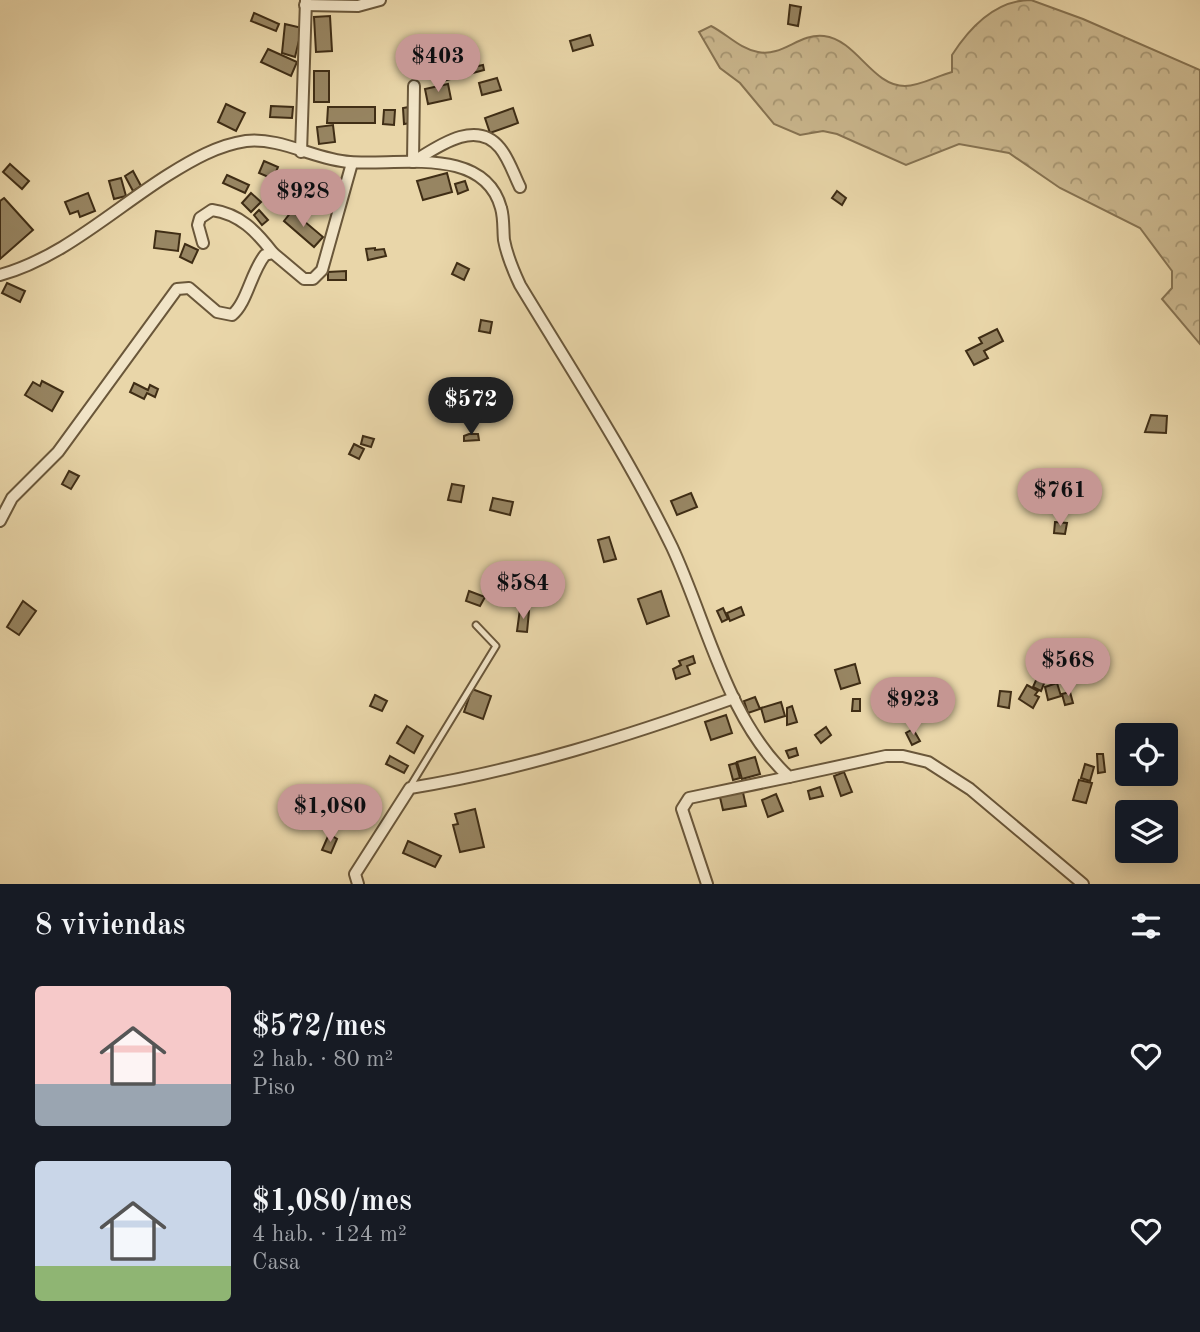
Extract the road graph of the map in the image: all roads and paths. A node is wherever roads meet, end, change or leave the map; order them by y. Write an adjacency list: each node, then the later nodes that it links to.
1 (380, 0): 2 (street)
2 (305, 3): 4 (street)
3 (414, 86): 5 (street)
4 (301, 152): 6 (street); 10 (street)
5 (413, 162): 6 (street); 7 (street); 13 (street)
6 (352, 163): 9 (street)
7 (520, 187)
8 (204, 243): 9 (street)
9 (273, 253): 11 (street)
10 (0, 275)
11 (0, 522)
12 (476, 625): 15 (lane)
13 (734, 698): 14 (street); 15 (street)
14 (789, 777): 17 (street); 18 (street)
15 (410, 788): 16 (street)
16 (359, 884)
17 (707, 884)
18 (1083, 884)

